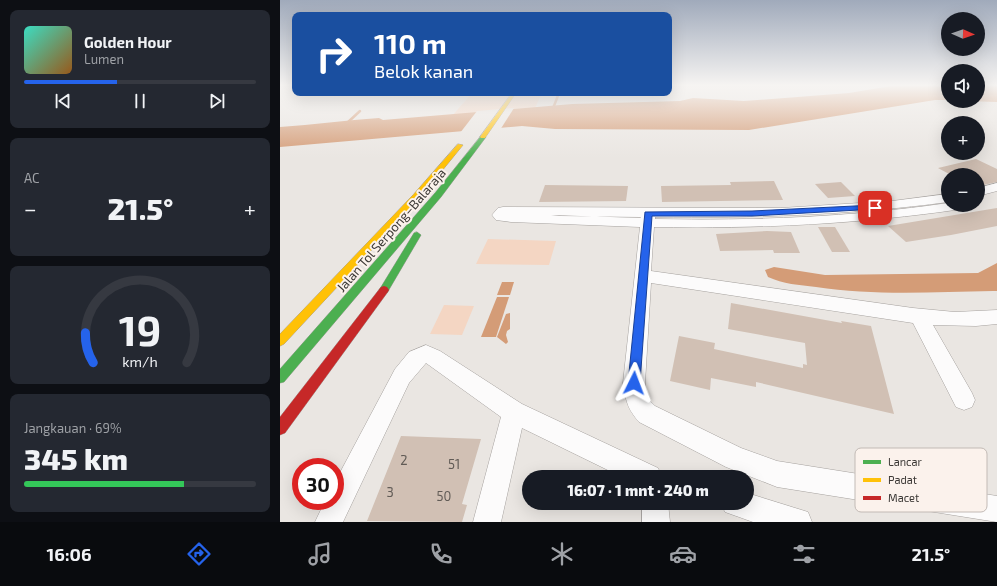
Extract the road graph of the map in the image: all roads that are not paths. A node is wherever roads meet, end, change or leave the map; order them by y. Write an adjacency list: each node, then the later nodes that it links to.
1 (503, 109): 5 (highway, Jalan Tol Serpong–Balaraja)
2 (464, 140): 6 (highway, Jalan Tol Serpong–Balaraja)
3 (997, 187): 4 (street)
4 (985, 190)
5 (438, 195): 18 (highway, Jalan Tol Serpong–Balaraja); 21 (highway)
6 (416, 197): 14 (highway); 17 (highway, Jalan Tol Serpong–Balaraja)
7 (997, 198): 9 (street)
8 (941, 200): 11 (street)
9 (985, 201)
10 (941, 206): 11 (street)
11 (910, 208): 12 (street)
12 (648, 218): 12 (street); 13 (street)
13 (643, 276): 16 (street); 23 (street)
14 (291, 315)
15 (997, 317): 16 (street)
16 (920, 318): 19 (street)
17 (280, 341)
18 (280, 378)
19 (964, 400)
20 (514, 412): 22 (street); 28 (street); 29 (street)
21 (280, 428)
22 (634, 470)
23 (855, 486)
24 (987, 507): 26 (street)
25 (754, 509): 31 (street)
26 (997, 509)
27 (655, 510): 30 (street)
28 (329, 522)
29 (487, 522)
30 (656, 522)
31 (798, 522)

